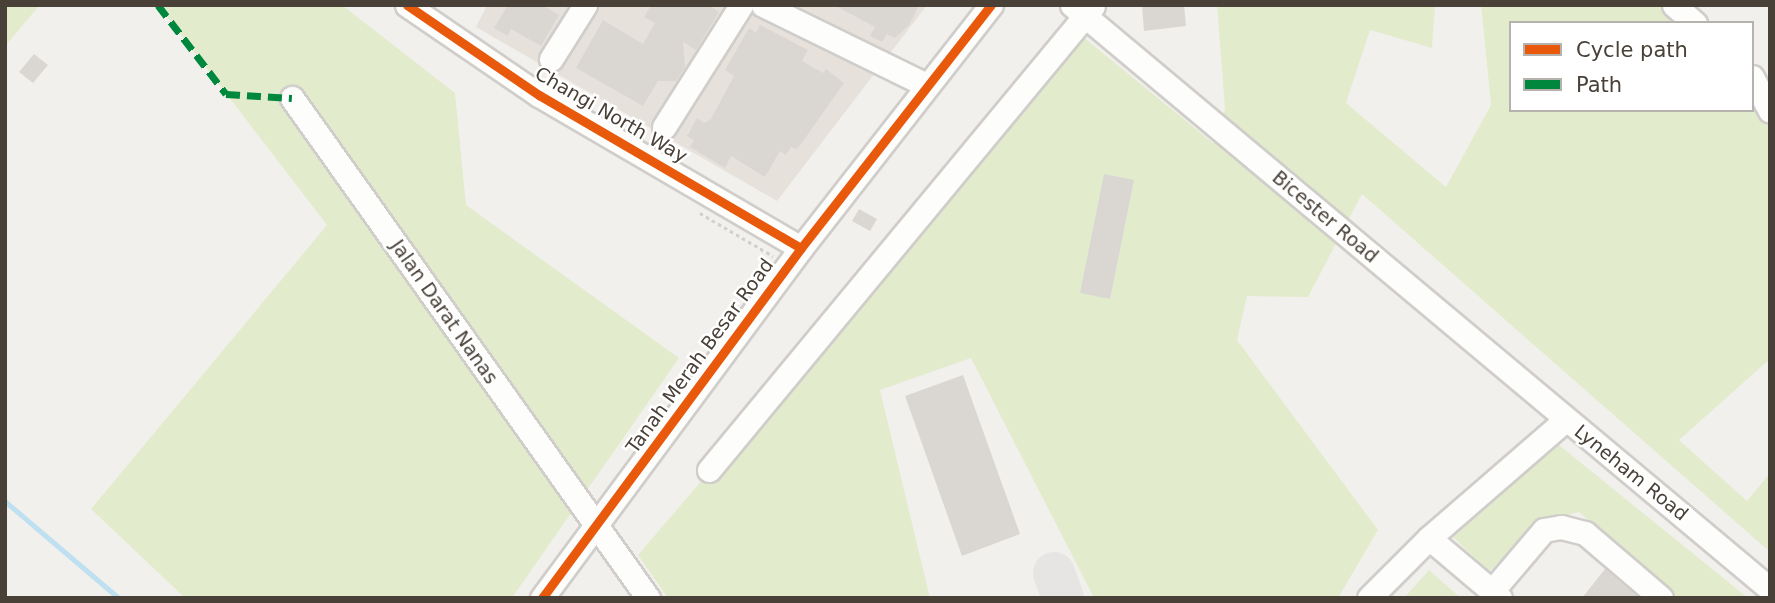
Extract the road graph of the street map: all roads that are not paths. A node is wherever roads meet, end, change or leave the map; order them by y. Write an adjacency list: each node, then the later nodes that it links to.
1 (407, 5): 15 (street, Changi North Way)
2 (584, 5): 9 (street)
3 (741, 5): 14 (street)
4 (763, 5): 11 (street)
5 (991, 5): 11 (street, Tanah Merah Besar Road)
6 (1674, 5): 8 (street)
7 (1083, 9): 16 (street, Bicester Road); 17 (street)
8 (1693, 21)
9 (551, 59)
10 (1754, 81): 13 (street)
11 (926, 85): 15 (street, Tanah Merah Besar Road)
12 (292, 98): 18 (street, Jalan Darat Nanas)
13 (1770, 111)
14 (664, 127)
15 (801, 248): 18 (street, Tanah Merah Besar Road)
16 (1565, 420): 19 (street, Lyneham Road); 20 (street, Lyneham Road)
17 (709, 470)
18 (596, 526): 22 (street, Tanah Merah Besar Road); 23 (street, Jalan Darat Nanas)
19 (1429, 538): 21 (street); 24 (street, Lyneham Road)
20 (1770, 589)
21 (1496, 594): 25 (street)
22 (542, 598)
23 (648, 598)
24 (1369, 598)
25 (1661, 598)

